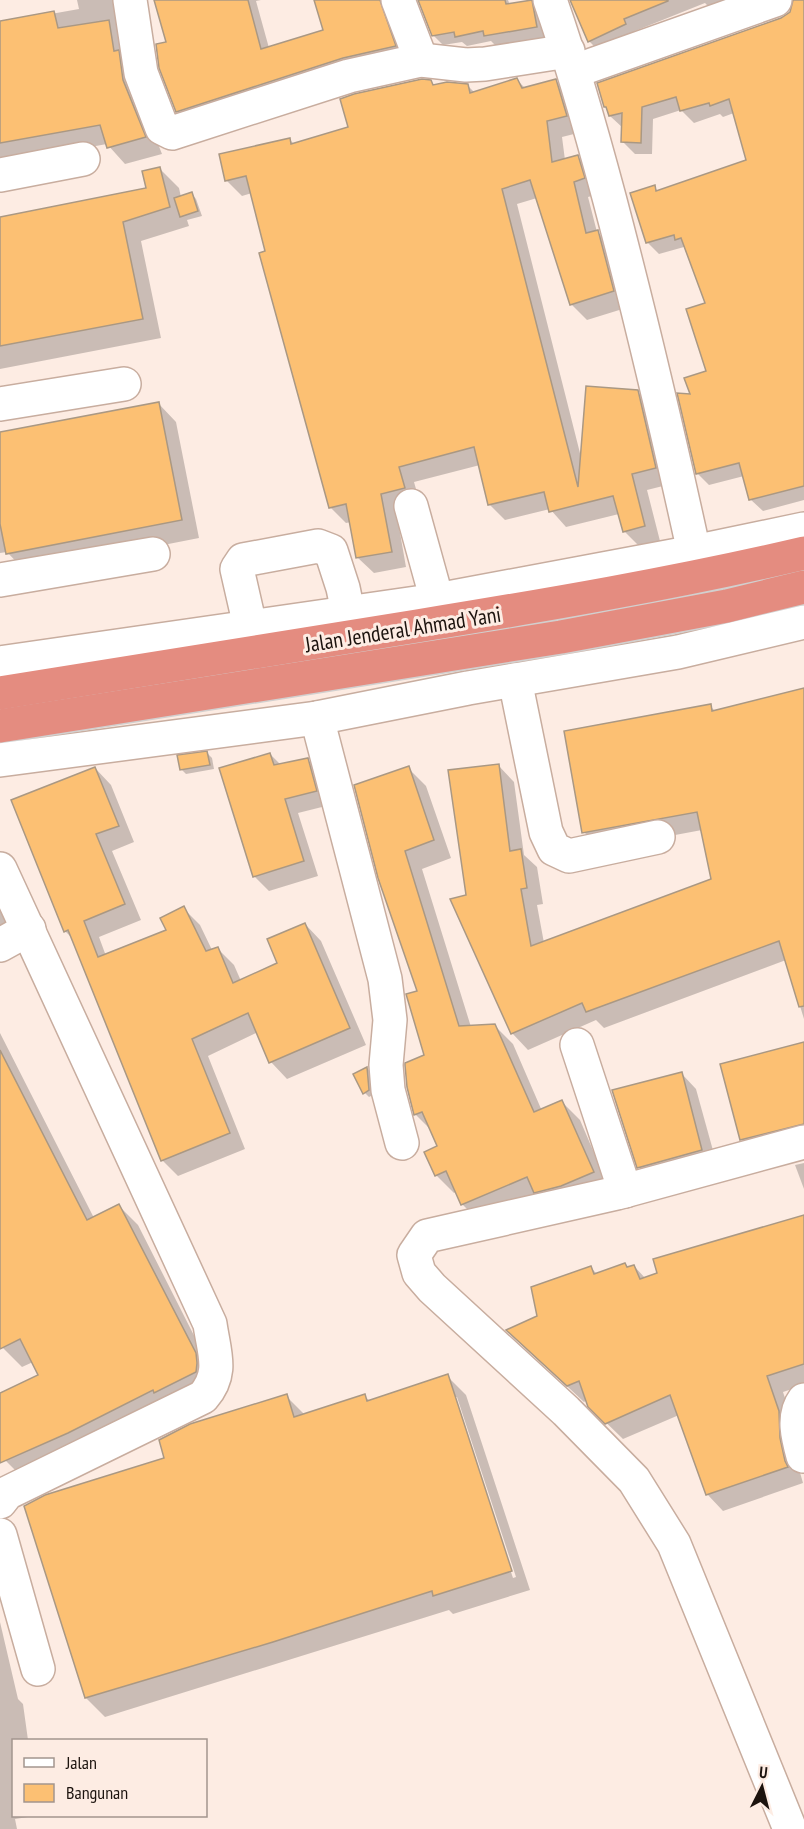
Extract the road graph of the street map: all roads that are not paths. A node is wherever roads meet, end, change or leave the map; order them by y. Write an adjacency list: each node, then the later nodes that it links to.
1 (130, 0): 5 (street)
2 (398, 0): 5 (street)
3 (550, 0): 6 (street)
4 (775, 0): 6 (street)
5 (421, 60): 6 (street)
6 (572, 61): 13 (street)
7 (83, 159): 8 (street)
8 (0, 175)
9 (124, 384): 10 (street)
10 (0, 404)
11 (411, 506): 18 (street)
12 (804, 529): 13 (street, Jalan Jenderal Ahmad Yani)
13 (694, 552): 18 (street, Jalan Jenderal Ahmad Yani)
14 (804, 552): 24 (highway, Jalan Jenderal Ahmad Yani)
15 (153, 554): 16 (street)
16 (0, 580)
17 (804, 587): 26 (highway, Jalan Jenderal Ahmad Yani)
18 (436, 600): 19 (street, Jalan Jenderal Ahmad Yani)
19 (348, 612): 21 (street, Jalan Jenderal Ahmad Yani); 21 (street)
20 (804, 622): 23 (street)
21 (250, 627): 22 (street, Jalan Jenderal Ahmad Yani)
22 (0, 663)
23 (515, 680): 25 (street); 28 (street)
24 (0, 693)
25 (317, 718): 27 (street); 34 (street)
26 (0, 726)
27 (0, 760)
28 (658, 837)
29 (0, 869): 30 (street)
30 (29, 929): 31 (street); 38 (street)
31 (0, 945)
32 (577, 1045): 35 (street)
33 (804, 1142): 35 (street)
34 (402, 1143)
35 (624, 1191): 41 (street)
36 (804, 1400): 37 (street)
37 (803, 1456)
38 (0, 1502)
39 (0, 1535): 40 (street)
40 (38, 1669)
41 (790, 1829)

